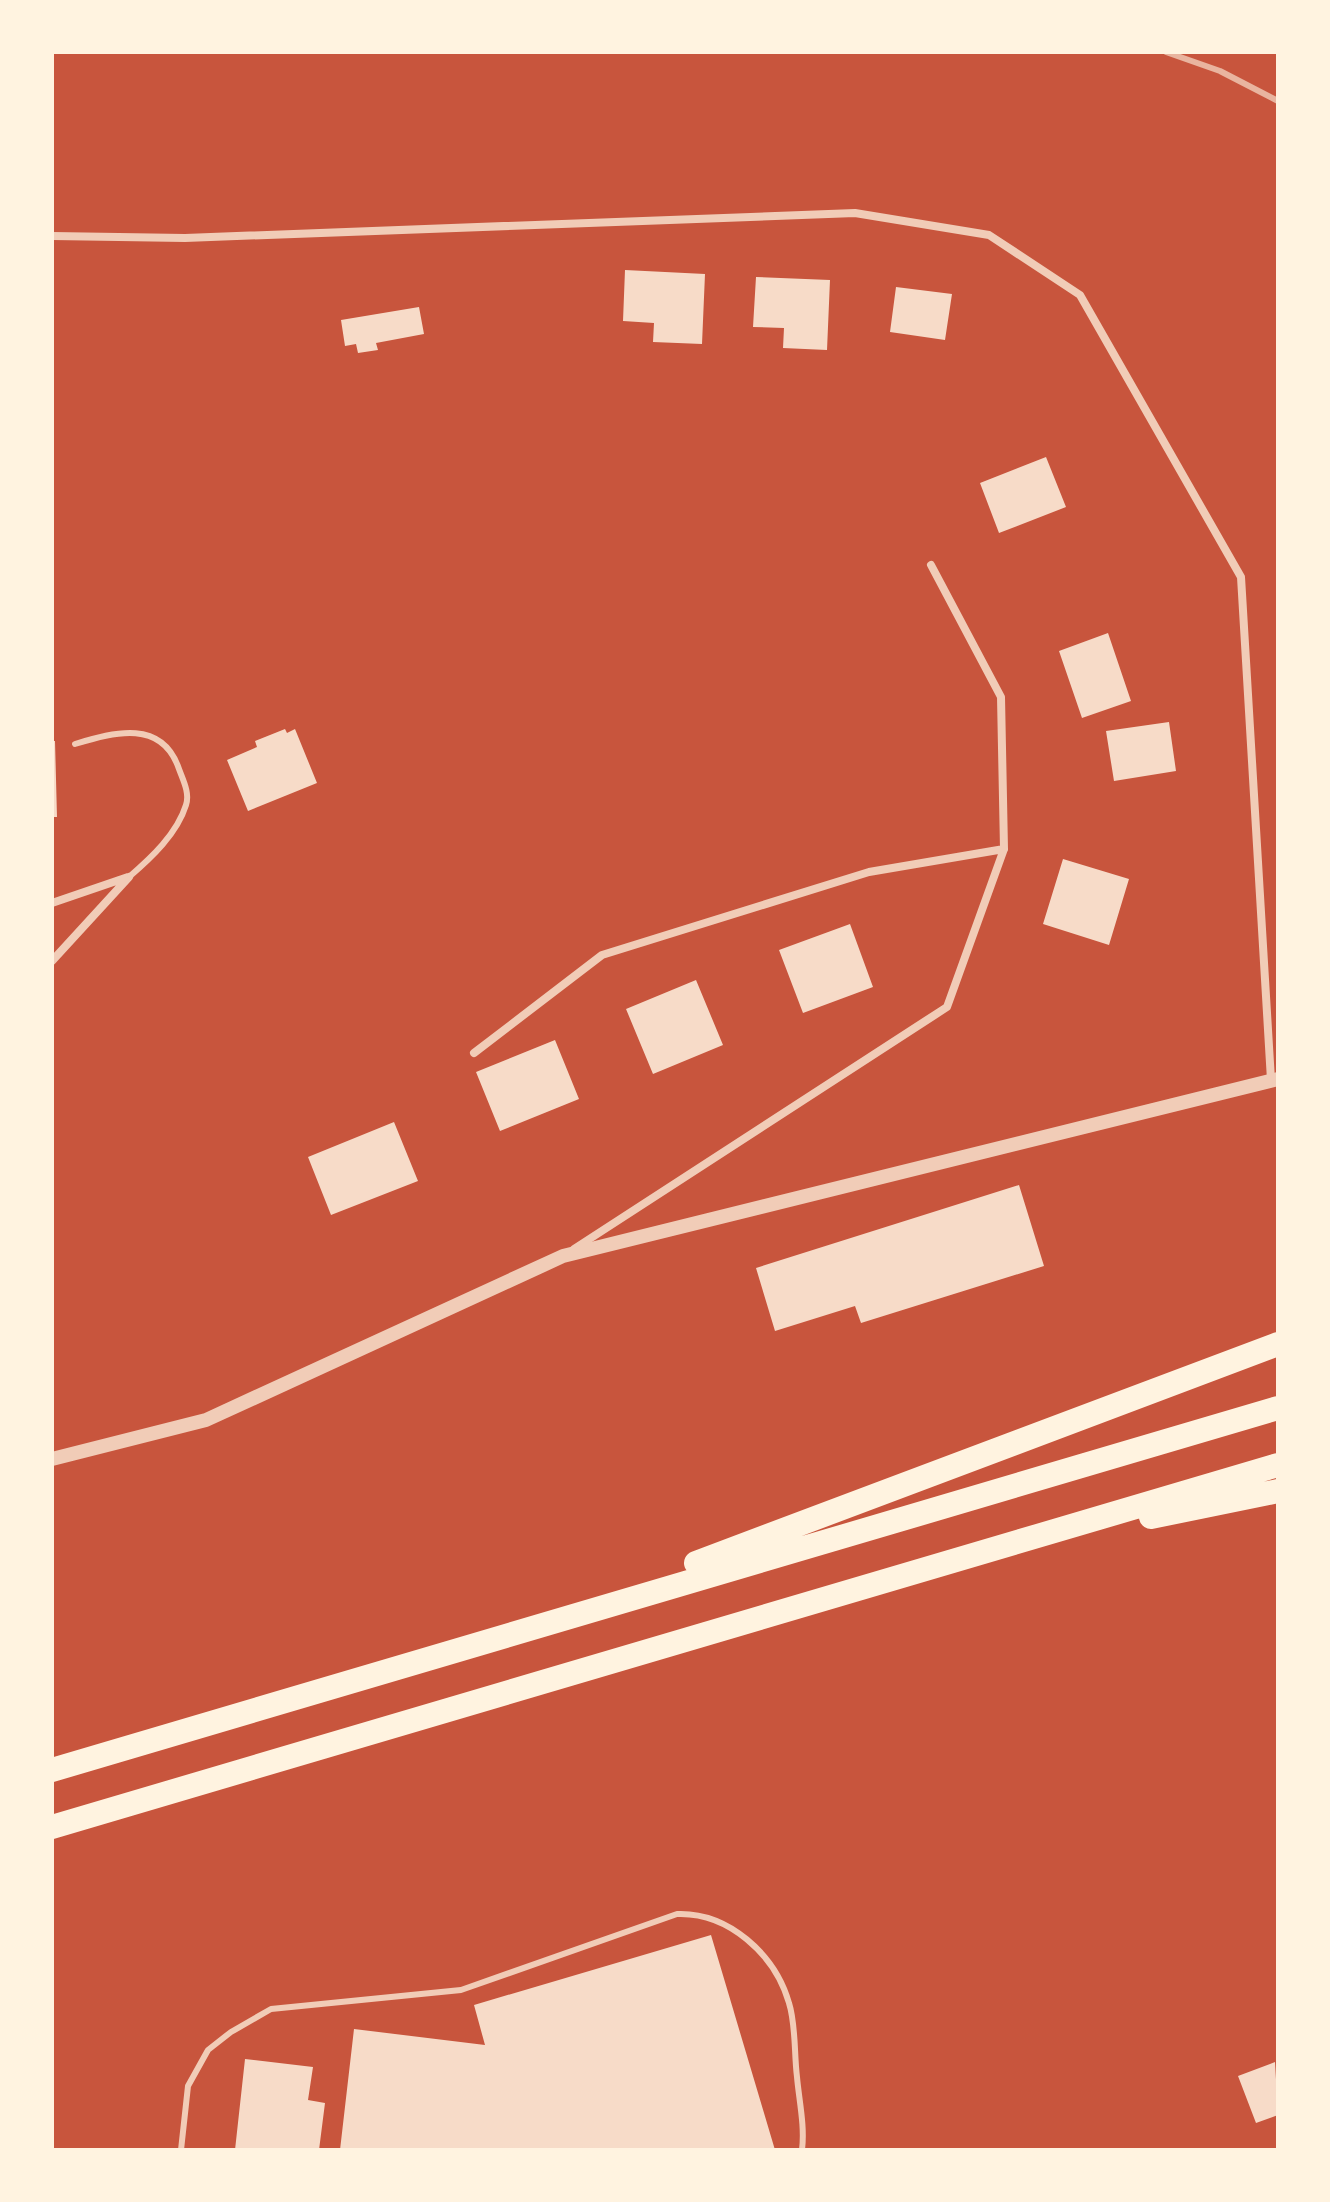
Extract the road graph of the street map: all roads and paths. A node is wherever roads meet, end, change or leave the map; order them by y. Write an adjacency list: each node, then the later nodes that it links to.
1 (52, 236): 9 (street)
2 (931, 565): 4 (street)
3 (75, 744): 5 (lane)
4 (1004, 849): 8 (street); 10 (street)
5 (129, 877): 6 (street); 7 (street)
6 (52, 903)
7 (52, 961)
8 (474, 1053)
9 (1274, 1080): 10 (street)
10 (563, 1256): 13 (street)
11 (1278, 1344): 17 (highway)
12 (1278, 1408): 17 (highway)
13 (52, 1459)
14 (1278, 1465): 16 (highway)
15 (1278, 1491): 16 (highway)
16 (992, 1549): 19 (highway)
17 (525, 1628): 18 (highway)
18 (52, 1770)
19 (52, 1827)
20 (181, 2150): 21 (lane)
21 (802, 2150)

